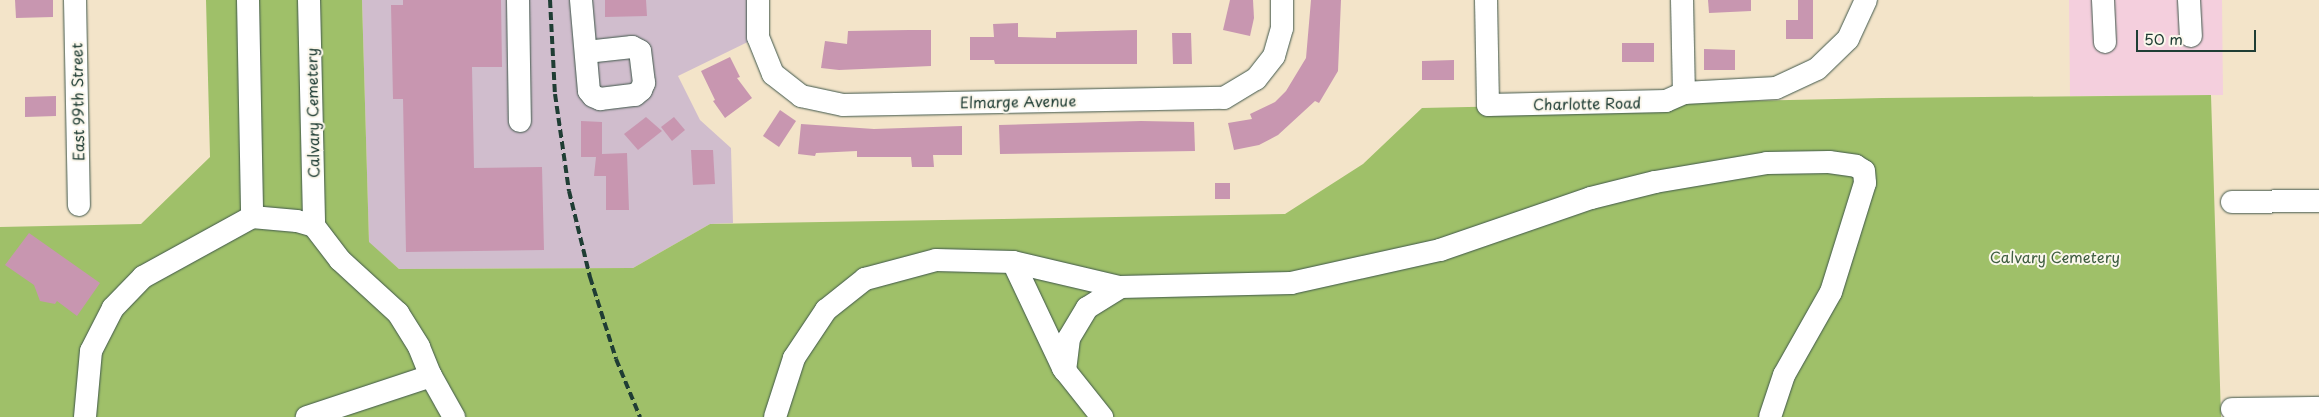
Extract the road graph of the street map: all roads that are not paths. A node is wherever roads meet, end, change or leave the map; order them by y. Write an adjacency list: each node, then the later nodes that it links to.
1 (75, 0): 20 (street, East 99th Street)
2 (248, 0): 21 (street)
3 (309, 0): 22 (street, Calvary Cemetery)
4 (518, 0): 17 (street)
5 (580, 0): 15 (street)
6 (758, 0): 7 (street, Elmarge Avenue)
7 (1282, 0)
8 (1486, 0): 16 (street, Charlotte Road)
9 (1682, 0): 16 (street)
10 (1866, 0): 16 (street, Charlotte Road)
11 (2103, 0): 14 (street)
12 (2189, 0): 13 (street)
13 (2191, 36)
14 (2105, 42)
15 (586, 52)
16 (1684, 93)
17 (520, 121)
18 (2319, 201): 19 (street)
19 (2232, 202)
20 (79, 205)
21 (252, 217): 22 (street); 29 (street)
22 (314, 226): 26 (street)
23 (1013, 262): 24 (street); 25 (street); 32 (street)
24 (1120, 288): 25 (street); 34 (street)
25 (1065, 371): 33 (street)
26 (431, 376): 30 (street); 31 (street)
27 (2319, 408): 28 (street)
28 (2232, 409)
29 (84, 417)
30 (307, 417)
31 (454, 417)
32 (775, 417)
33 (1102, 417)
34 (1770, 417)

